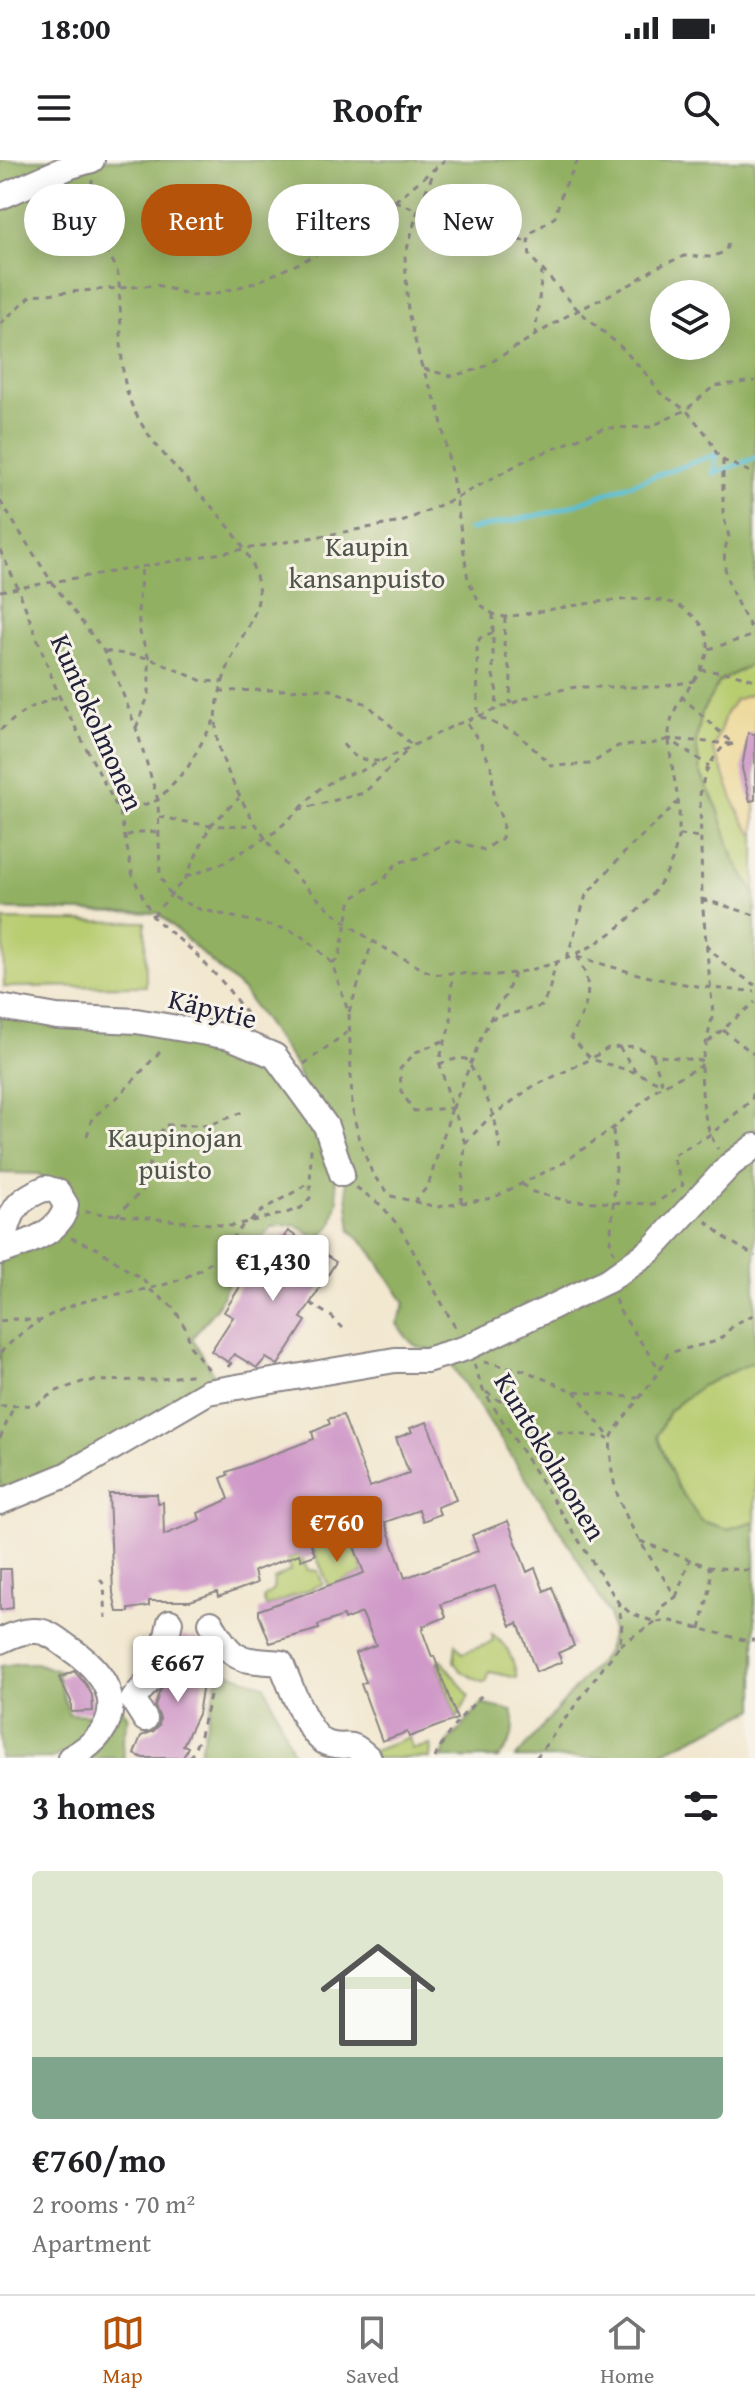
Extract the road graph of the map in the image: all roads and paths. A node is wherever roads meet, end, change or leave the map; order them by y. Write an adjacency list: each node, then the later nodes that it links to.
1 (445, 160): 4 (path)
2 (578, 160): 11 (path)
3 (92, 166): 6 (lane); 14 (path)
4 (435, 169): 5 (path); 7 (path)
5 (429, 184)
6 (0, 197)
7 (399, 198)
8 (415, 221): 18 (path)
9 (729, 238): 15 (path)
10 (522, 240): 11 (path)
11 (528, 241): 13 (path)
12 (312, 256): 14 (path)
13 (542, 272): 15 (path); 17 (path)
14 (119, 287): 16 (path); 25 (path)
15 (579, 311): 17 (path); 20 (path)
16 (0, 324)
17 (535, 336): 18 (path)
18 (423, 369): 23 (path)
19 (755, 381): 20 (path)
20 (686, 410): 21 (path); 23 (path)
21 (723, 460): 22 (path); 34 (path)
22 (755, 474)
23 (456, 498): 25 (path); 31 (path)
24 (0, 501): 28 (path)
25 (243, 548): 27 (path); 41 (path)
26 (0, 550): 29 (path, Kuntokolmonen)
27 (142, 566): 28 (path); 37 (path)
28 (51, 581): 29 (path); 36 (path)
29 (18, 588): 30 (path); 43 (path, Kuntokolmonen)
30 (0, 591)
31 (493, 614): 32 (path); 33 (path)
32 (505, 617): 35 (path); 45 (path)
33 (493, 632): 46 (path); 47 (path)
34 (755, 635): 35 (path)
35 (709, 649): 38 (path)
36 (103, 650): 37 (path); 50 (path)
37 (149, 658): 41 (path); 50 (path)
38 (700, 670): 39 (path); 40 (path)
39 (755, 680)
40 (694, 681): 44 (path); 45 (path)
41 (224, 682): 42 (path)
42 (219, 691): 48 (path); 55 (path)
43 (59, 696): 51 (path); 62 (path, Kuntokolmonen)
44 (681, 696): 52 (path); 54 (path)
45 (510, 704): 46 (path)
46 (496, 710): 47 (path)
47 (478, 716): 49 (path); 52 (path)
48 (216, 717): 58 (path); 59 (path)
49 (465, 721): 55 (path); 76 (path)
50 (136, 728): 59 (path)
51 (0, 730)
52 (669, 739): 54 (path); 57 (path); 60 (path)
53 (343, 744): 56 (path)
54 (733, 744): 57 (path)
55 (413, 746): 56 (path); 61 (path)
56 (383, 761): 61 (path)
57 (709, 766): 70 (path)
58 (239, 798): 64 (path); 65 (path)
59 (158, 800): 62 (path); 63 (path)
60 (680, 800): 67 (path); 81 (path)
61 (300, 809): 69 (path)
62 (120, 813): 68 (path, Kuntokolmonen)
63 (159, 817): 65 (path); 66 (path)
64 (254, 825): 65 (path); 69 (path)
65 (210, 826): 71 (path)
66 (158, 832): 68 (path); 72 (path)
67 (679, 835): 70 (path); 80 (path)
68 (126, 836): 75 (path, Kuntokolmonen)
69 (266, 837): 71 (path); 76 (path)
70 (701, 837): 73 (path)
71 (186, 877): 72 (path)
72 (171, 896): 75 (path); 83 (path)
73 (702, 899): 74 (path); 79 (path)
74 (755, 915)
75 (153, 917): 77 (path); 103 (path, Kuntokolmonen)
76 (346, 921): 78 (path); 83 (path)
77 (145, 922)
78 (372, 943): 85 (path); 90 (path)
79 (706, 944): 86 (path); 87 (path)
80 (577, 956): 81 (path); 87 (path); 100 (path)
81 (567, 959): 82 (path)
82 (557, 962): 84 (path); 91 (path)
83 (332, 963): 90 (path)
84 (515, 972): 85 (path); 91 (path)
85 (452, 973): 95 (path)
86 (755, 988): 87 (path)
87 (709, 990): 96 (path)
88 (755, 1002): 93 (path)
89 (0, 1007): 92 (lane, Käpytie)
90 (349, 1014): 94 (path)
91 (490, 1019): 104 (path)
92 (180, 1029): 103 (lane, Käpytie); 112 (path)
93 (723, 1029): 96 (path); 99 (path)
94 (349, 1031): 103 (path); 119 (path)
95 (444, 1041): 102 (path); 107 (path)
96 (708, 1042): 101 (path)
97 (619, 1047): 98 (path); 100 (path); 105 (path)
98 (653, 1055): 101 (path); 105 (path)
99 (755, 1055)
100 (591, 1059): 105 (path); 109 (path)
101 (702, 1063): 110 (path); 111 (path)
102 (439, 1064): 104 (path); 107 (path)
103 (282, 1065): 117 (lane)
104 (470, 1065): 109 (path); 113 (path)
105 (637, 1073)
106 (755, 1083): 111 (path)
107 (452, 1108): 120 (path)
108 (245, 1111): 125 (path)
109 (494, 1116): 113 (path); 115 (path)
110 (613, 1128): 118 (path); 121 (path)
111 (711, 1134): 116 (path); 121 (path)
112 (87, 1136)
113 (465, 1143): 122 (path)
114 (755, 1146): 116 (lane)
115 (500, 1152)
116 (730, 1165): 124 (lane)
117 (342, 1174): 123 (path, Kuntokolmonen)
118 (522, 1184): 121 (path); 122 (path)
119 (391, 1196): 120 (path); 123 (path)
120 (414, 1202): 122 (path)
121 (611, 1202): 130 (path)
122 (461, 1205)
123 (382, 1206): 138 (path, Kuntokolmonen)
124 (694, 1206): 129 (path); 130 (lane)
125 (116, 1216): 126 (path); 127 (path)
126 (58, 1220): 128 (lane); 128 (lane); 131 (path)
127 (248, 1222): 127 (path); 131 (path)
128 (0, 1252)
129 (755, 1256)
130 (615, 1276): 138 (lane); 139 (path)
131 (149, 1289): 135 (path); 140 (path)
132 (310, 1303): 136 (path)
133 (755, 1314): 139 (path)
134 (0, 1321): 135 (path)
135 (38, 1321): 137 (path)
136 (343, 1328)
137 (0, 1353)
138 (469, 1354): 140 (lane); 141 (path, Kuntokolmonen); 142 (path)
139 (661, 1371): 143 (path)
140 (219, 1386): 145 (path); 148 (lane)
141 (483, 1390): 147 (path); 155 (path, Kuntokolmonen)
142 (573, 1391): 143 (path); 147 (path)
143 (638, 1398): 147 (path)
144 (0, 1406): 145 (path)
145 (13, 1406): 146 (path)
146 (0, 1438)
147 (610, 1438): 149 (path)
148 (0, 1502)
149 (640, 1541): 150 (path); 154 (path)
150 (690, 1558): 151 (path); 154 (path)
151 (709, 1567): 152 (path); 160 (path)
152 (755, 1571)
153 (100, 1579): 156 (path)
154 (676, 1597): 158 (path)
155 (618, 1602): 158 (path, Kuntokolmonen); 163 (path)
156 (106, 1618)
157 (170, 1622): 166 (lane)
158 (655, 1622): 160 (path, Kuntokolmonen); 163 (path)
159 (211, 1623): 164 (lane)
160 (700, 1629): 161 (path, Kuntokolmonen)
161 (755, 1640)
162 (0, 1641): 166 (lane)
163 (620, 1645): 171 (path)
164 (225, 1646): 168 (path); 169 (lane)
165 (484, 1693): 170 (path)
166 (130, 1707): 167 (lane)
167 (70, 1758)
168 (190, 1758)
169 (369, 1758)
170 (435, 1758)
171 (536, 1758)

